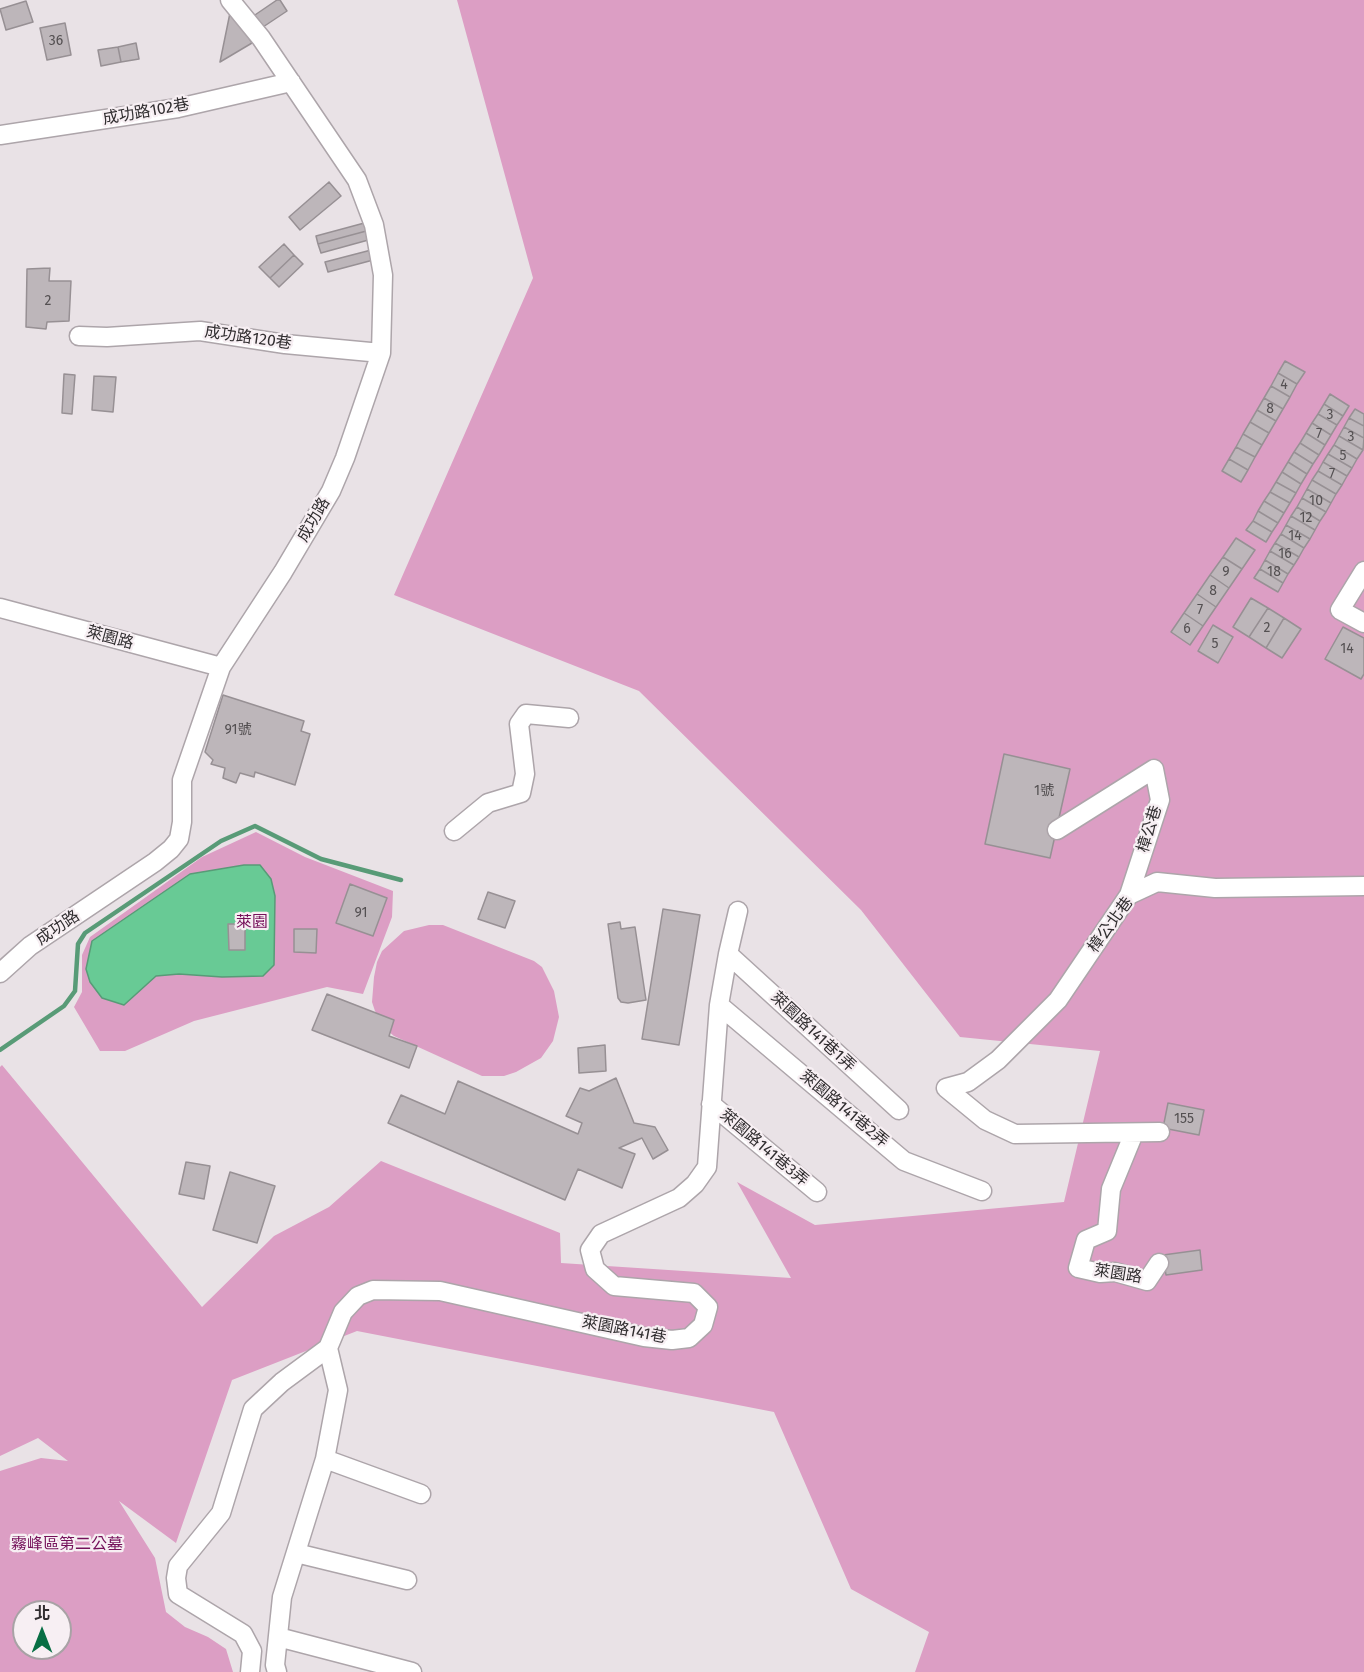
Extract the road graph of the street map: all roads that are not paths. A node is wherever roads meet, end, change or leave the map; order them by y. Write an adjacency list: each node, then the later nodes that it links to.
1 (230, 0): 2 (street, 成功路)
2 (291, 82): 3 (street, 成功路102巷); 5 (street, 成功路)
3 (0, 135)
4 (79, 336): 5 (street, 成功路120巷)
5 (381, 353): 9 (street, 成功路)
6 (1364, 571): 8 (street)
7 (0, 608): 9 (street, 萊園路)
8 (1364, 623)
9 (221, 668): 17 (street, 成功路)
10 (569, 718): 12 (street)
11 (1057, 830): 14 (street, 樟公巷)
12 (454, 831)
13 (1364, 885): 14 (street, 樟公北巷)
14 (1129, 896): 22 (street, 樟公北巷)
15 (738, 911): 16 (street, 萊園路141巷)
16 (728, 954): 18 (street, 萊園路141巷); 20 (street, 萊園路141巷1弄)
17 (0, 973)
18 (719, 1005): 19 (street, 萊園路141巷); 23 (street, 萊園路141巷2弄)
19 (711, 1104): 24 (street, 萊園路141巷3弄); 26 (street, 萊園路141巷)
20 (899, 1110)
21 (1160, 1132): 22 (street)
22 (1134, 1133): 25 (street, 萊園路)
23 (982, 1191)
24 (817, 1192)
25 (1159, 1263)
26 (328, 1348): 27 (street); 32 (street)
27 (325, 1459): 28 (street); 29 (street)
28 (421, 1494)
29 (296, 1553): 30 (street); 31 (street)
30 (407, 1580)
31 (278, 1637): 33 (street); 34 (street)
32 (250, 1672)
33 (277, 1672)
34 (412, 1672)

